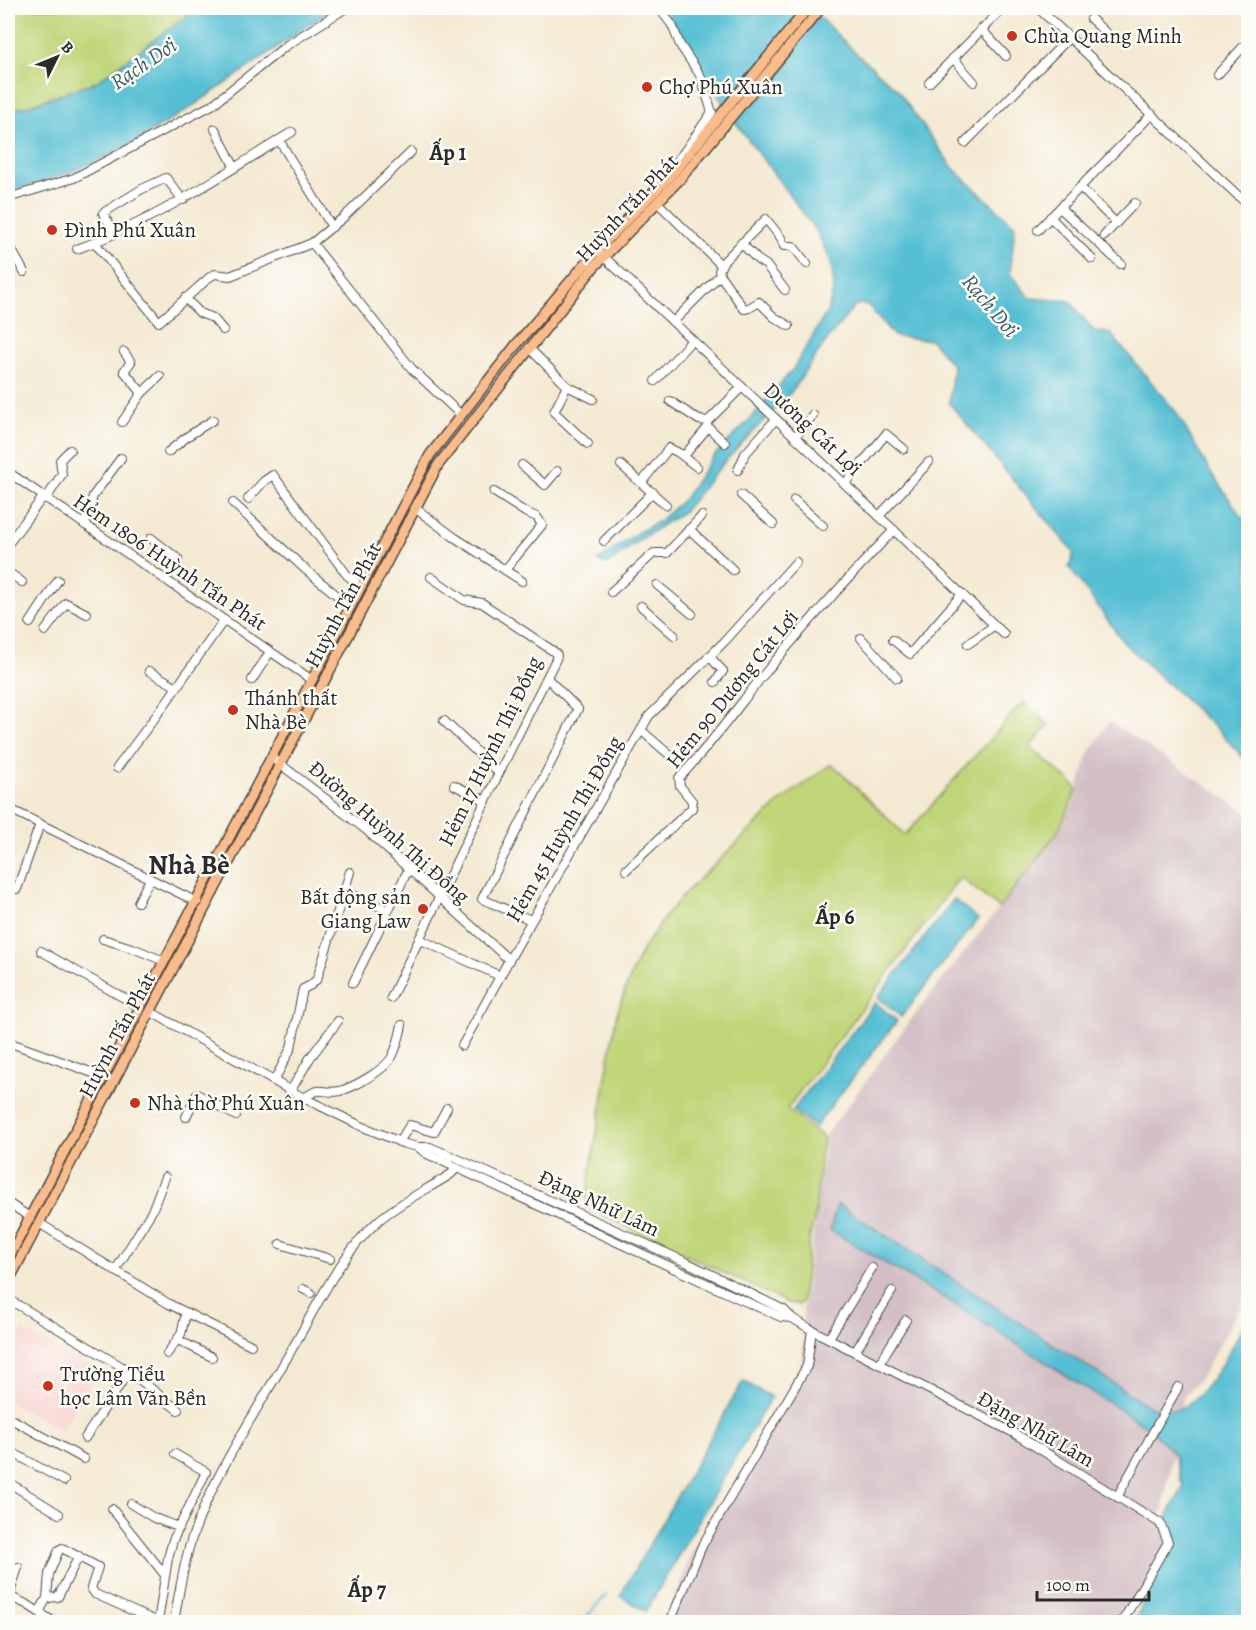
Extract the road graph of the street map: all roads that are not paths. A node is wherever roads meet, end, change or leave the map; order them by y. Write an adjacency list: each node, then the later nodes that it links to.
1 (346, 8): 26 (street)
2 (656, 8): 27 (street)
3 (808, 8): 18 (main road)
4 (821, 8): 18 (main road)
5 (1003, 8): 8 (street)
6 (1038, 8): 10 (street)
7 (1091, 19): 9 (street)
8 (981, 29): 12 (street); 13 (street)
9 (1108, 35)
10 (1071, 36): 17 (street); 22 (street)
11 (1248, 43): 14 (street)
12 (1006, 56)
13 (953, 58): 15 (street); 16 (street)
14 (1217, 75)
15 (974, 82)
16 (929, 83)
17 (1152, 114): 25 (street); 30 (street)
18 (721, 124): 27 (main road, Huỳnh Tấn Phát)
19 (215, 129): 24 (street)
20 (292, 132): 21 (street)
21 (279, 140): 24 (street); 35 (street)
22 (965, 143)
23 (411, 152): 35 (street)
24 (234, 166): 28 (street)
25 (1081, 188): 31 (street); 34 (street)
26 (8, 198)
27 (655, 199): 45 (main road, Huỳnh Tấn Phát); 49 (street)
28 (183, 200): 38 (street); 38 (street)
29 (1135, 203): 34 (street)
30 (1248, 205)
31 (1060, 208): 32 (street); 48 (street)
32 (1050, 217): 37 (street); 46 (street)
33 (8, 219): 36 (street)
34 (1116, 223): 39 (street)
35 (332, 227): 42 (street)
36 (8, 228)
37 (1038, 230)
38 (115, 234): 41 (street)
39 (1104, 236)
40 (8, 243): 50 (street)
41 (95, 243): 44 (street); 53 (street)
42 (312, 243): 53 (street); 67 (street)
43 (741, 243): 47 (street); 49 (street); 52 (street)
44 (78, 249)
45 (600, 253): 54 (street, Dương Cát Lợi); 58 (main road, Huỳnh Tấn Phát); 67 (main road, Huỳnh Tấn Phát)
46 (1092, 259)
47 (807, 264)
48 (1121, 264)
49 (721, 265): 51 (street)
50 (24, 272)
51 (720, 275): 54 (street); 55 (street)
52 (785, 290)
53 (185, 298): 56 (street)
54 (673, 322): 57 (street, Dương Cát Lợi)
55 (789, 326)
56 (223, 330)
57 (692, 340): 61 (street); 63 (street, Dương Cát Lợi)
58 (529, 348): 62 (street); 72 (main road, Huỳnh Tấn Phát)
59 (124, 352): 64 (street)
60 (160, 376): 64 (street)
61 (655, 381)
62 (567, 386): 65 (street); 75 (street)
63 (742, 387): 66 (street); 69 (street, Dương Cát Lợi)
64 (142, 393): 71 (street)
65 (593, 399)
66 (670, 401)
67 (461, 415): 72 (main road); 119 (main road, Huỳnh Tấn Phát)
68 (813, 415): 73 (street)
69 (775, 417): 73 (street, Dương Cát Lợi); 85 (street)
70 (213, 420): 78 (street)
71 (122, 422)
72 (470, 422): 98 (main road, Huỳnh Tấn Phát)
73 (795, 437): 89 (street, Dương Cát Lợi)
74 (725, 443): 79 (street)
75 (588, 444)
76 (904, 449): 89 (street)
77 (70, 450): 93 (street)
78 (168, 452)
79 (684, 456): 84 (street); 88 (street)
80 (121, 458): 102 (street)
81 (929, 462): 100 (street)
82 (522, 465): 86 (street)
83 (621, 465): 88 (street)
84 (697, 467)
85 (738, 470)
86 (557, 471)
87 (8, 472): 93 (street, Hẻm 1806 Huỳnh Tấn Phát)
88 (642, 482): 91 (street)
89 (845, 484): 100 (street, Dương Cát Lợi)
90 (494, 492): 111 (street)
91 (653, 492): 97 (street); 107 (street)
92 (741, 495): 101 (street)
93 (45, 498): 102 (street, Hẻm 1806 Huỳnh Tấn Phát); 108 (street)
94 (248, 499): 119 (street)
95 (794, 500): 103 (street)
96 (233, 503): 122 (street)
97 (666, 505)
98 (414, 508): 111 (street); 148 (main road, Huỳnh Tấn Phát)
99 (702, 516): 104 (street)
100 (879, 516): 105 (street, Dương Cát Lợi)
101 (773, 524)
102 (85, 525): 126 (street, Hẻm 1806 Huỳnh Tấn Phát)
103 (823, 526)
104 (689, 529): 112 (street); 120 (street)
105 (894, 530): 121 (street, Dương Cát Lợi); 156 (street, Hẻm 90 Dương Cát Lợi)
106 (151, 538): 109 (street)
107 (604, 541)
108 (8, 544)
109 (178, 559)
110 (796, 562): 136 (street, Hẻm 45 Huỳnh Thị Đồng)
111 (505, 570): 116 (street)
112 (733, 570)
113 (8, 572): 117 (street)
114 (430, 577): 139 (street, Hẻm 17 Huỳnh Thị Đồng)
115 (58, 580): 127 (street)
116 (522, 580)
117 (22, 582)
118 (657, 585): 125 (street)
119 (361, 586): 122 (main road, Huỳnh Tấn Phát)
120 (611, 592)
121 (962, 594): 128 (street, Dương Cát Lợi); 133 (street)
122 (350, 606): 141 (main road, Huỳnh Tấn Phát)
123 (641, 606): 131 (street)
124 (87, 614): 129 (street)
125 (692, 614)
126 (224, 620): 135 (street, Hẻm 1806 Huỳnh Tấn Phát); 143 (street)
127 (30, 622)
128 (994, 625): 130 (street, Dương Cát Lợi); 134 (street)
129 (45, 631)
130 (1004, 634)
131 (674, 635)
132 (861, 638): 138 (street)
133 (893, 640)
134 (968, 644)
135 (270, 652): 140 (street); 141 (street, Hẻm 1806 Huỳnh Tấn Phát)
136 (709, 656): 142 (street); 145 (street, Hẻm 45 Huỳnh Thị Đồng)
137 (149, 671): 143 (street)
138 (897, 678)
139 (548, 679): 150 (street, Hẻm 17 Huỳnh Thị Đồng); 165 (street)
140 (252, 680)
141 (312, 680): 146 (main road, Huỳnh Tấn Phát)
142 (715, 682)
143 (177, 687): 149 (street)
144 (444, 721): 150 (street)
145 (642, 731): 147 (street); 165 (street, Hẻm 45 Huỳnh Thị Đồng)
146 (271, 757): 148 (street, Đường Huỳnh Thị Đồng); 163 (main road, Huỳnh Tấn Phát)
147 (672, 757)
148 (281, 762): 155 (street, Đường Huỳnh Thị Đồng); 175 (main road, Huỳnh Tấn Phát)
149 (117, 768)
150 (499, 773): 152 (street, Hẻm 17 Huỳnh Thị Đồng)
151 (454, 785): 152 (street)
152 (486, 801): 161 (street, Hẻm 17 Huỳnh Thị Đồng)
153 (8, 811): 154 (street)
154 (40, 824): 158 (street); 159 (street)
155 (409, 868): 161 (street, Đường Huỳnh Thị Đồng); 164 (street)
156 (626, 870)
157 (350, 872): 160 (street)
158 (150, 879): 162 (street); 163 (street)
159 (17, 889)
160 (344, 891): 164 (street); 181 (street)
161 (440, 897): 167 (street, Hẻm 17 Huỳnh Thị Đồng); 169 (street, Đường Huỳnh Thị Đồng)
162 (138, 902)
163 (197, 902): 170 (main road, Huỳnh Tấn Phát)
164 (387, 910): 172 (street)
165 (531, 920): 169 (street, Hẻm 45 Huỳnh Thị Đồng)
166 (103, 939): 170 (street)
167 (419, 939): 171 (street); 173 (street, Hẻm 17 Huỳnh Thị Đồng)
168 (40, 951): 174 (street)
169 (509, 960): 171 (street, Hẻm 45 Huỳnh Thị Đồng)
170 (164, 961): 174 (main road, Huỳnh Tấn Phát)
171 (500, 976): 179 (street, Hẻm 45 Huỳnh Thị Đồng)
172 (353, 983)
173 (391, 998)
174 (140, 1007): 175 (main road); 180 (main road, Huỳnh Tấn Phát)
175 (150, 1012): 181 (street, Đặng Nhữ Lâm); 193 (main road, Huỳnh Tấn Phát)
176 (338, 1021): 182 (street)
177 (402, 1025): 183 (street)
178 (8, 1042): 180 (street)
179 (462, 1046)
180 (104, 1077): 192 (main road, Huỳnh Tấn Phát)
181 (274, 1081): 182 (street, Đặng Nhữ Lâm)
182 (291, 1090): 183 (street, Đặng Nhữ Lâm)
183 (304, 1098): 187 (street, Đặng Nhữ Lâm)
184 (447, 1108): 187 (street)
185 (236, 1116): 186 (street)
186 (186, 1117)
187 (399, 1142): 188 (street, Đặng Nhữ Lâm)
188 (418, 1147): 189 (street, Đặng Nhữ Lâm); 203 (street, Đặng Nhữ Lâm)
189 (457, 1168): 203 (street, Đặng Nhữ Lâm); 235 (street)
190 (165, 1177): 198 (street)
191 (8, 1203): 192 (street)
192 (30, 1217): 196 (main road, Huỳnh Tấn Phát)
193 (39, 1223): 198 (street); 199 (main road, Huỳnh Tấn Phát)
194 (280, 1244): 195 (street)
195 (326, 1258)
196 (8, 1259)
197 (872, 1268): 206 (street)
198 (115, 1271): 202 (street)
199 (8, 1282)
200 (892, 1291): 209 (street)
201 (8, 1299): 213 (street)
202 (186, 1312): 207 (street); 208 (street)
203 (792, 1318): 205 (street, Đặng Nhữ Lâm)
204 (906, 1320): 212 (street)
205 (812, 1329): 206 (street, Đặng Nhữ Lâm); 236 (street)
206 (830, 1338): 209 (street, Đặng Nhữ Lâm)
207 (178, 1340): 210 (street); 211 (street)
208 (251, 1345)
209 (855, 1352): 212 (street, Đặng Nhữ Lâm)
210 (167, 1354)
211 (212, 1357)
212 (879, 1364): 223 (street, Đặng Nhữ Lâm)
213 (129, 1371): 215 (street); 217 (street)
214 (1178, 1387): 223 (street)
215 (178, 1410)
216 (10, 1422): 220 (street)
217 (85, 1438)
218 (8, 1450): 221 (street)
219 (175, 1454): 227 (street)
220 (84, 1459)
221 (64, 1481)
222 (8, 1482): 226 (street)
223 (1117, 1497): 237 (street, Đặng Nhữ Lâm)
224 (131, 1504): 227 (street)
225 (112, 1509): 230 (street)
226 (60, 1514)
227 (178, 1527): 230 (street)
228 (79, 1557): 231 (street); 231 (street); 233 (street)
229 (18, 1567): 232 (street)
230 (165, 1575): 233 (street)
231 (47, 1598): 232 (street)
232 (39, 1612): 234 (street)
233 (158, 1622)
234 (54, 1623)
235 (174, 1623)
236 (670, 1623)
237 (1122, 1623)

